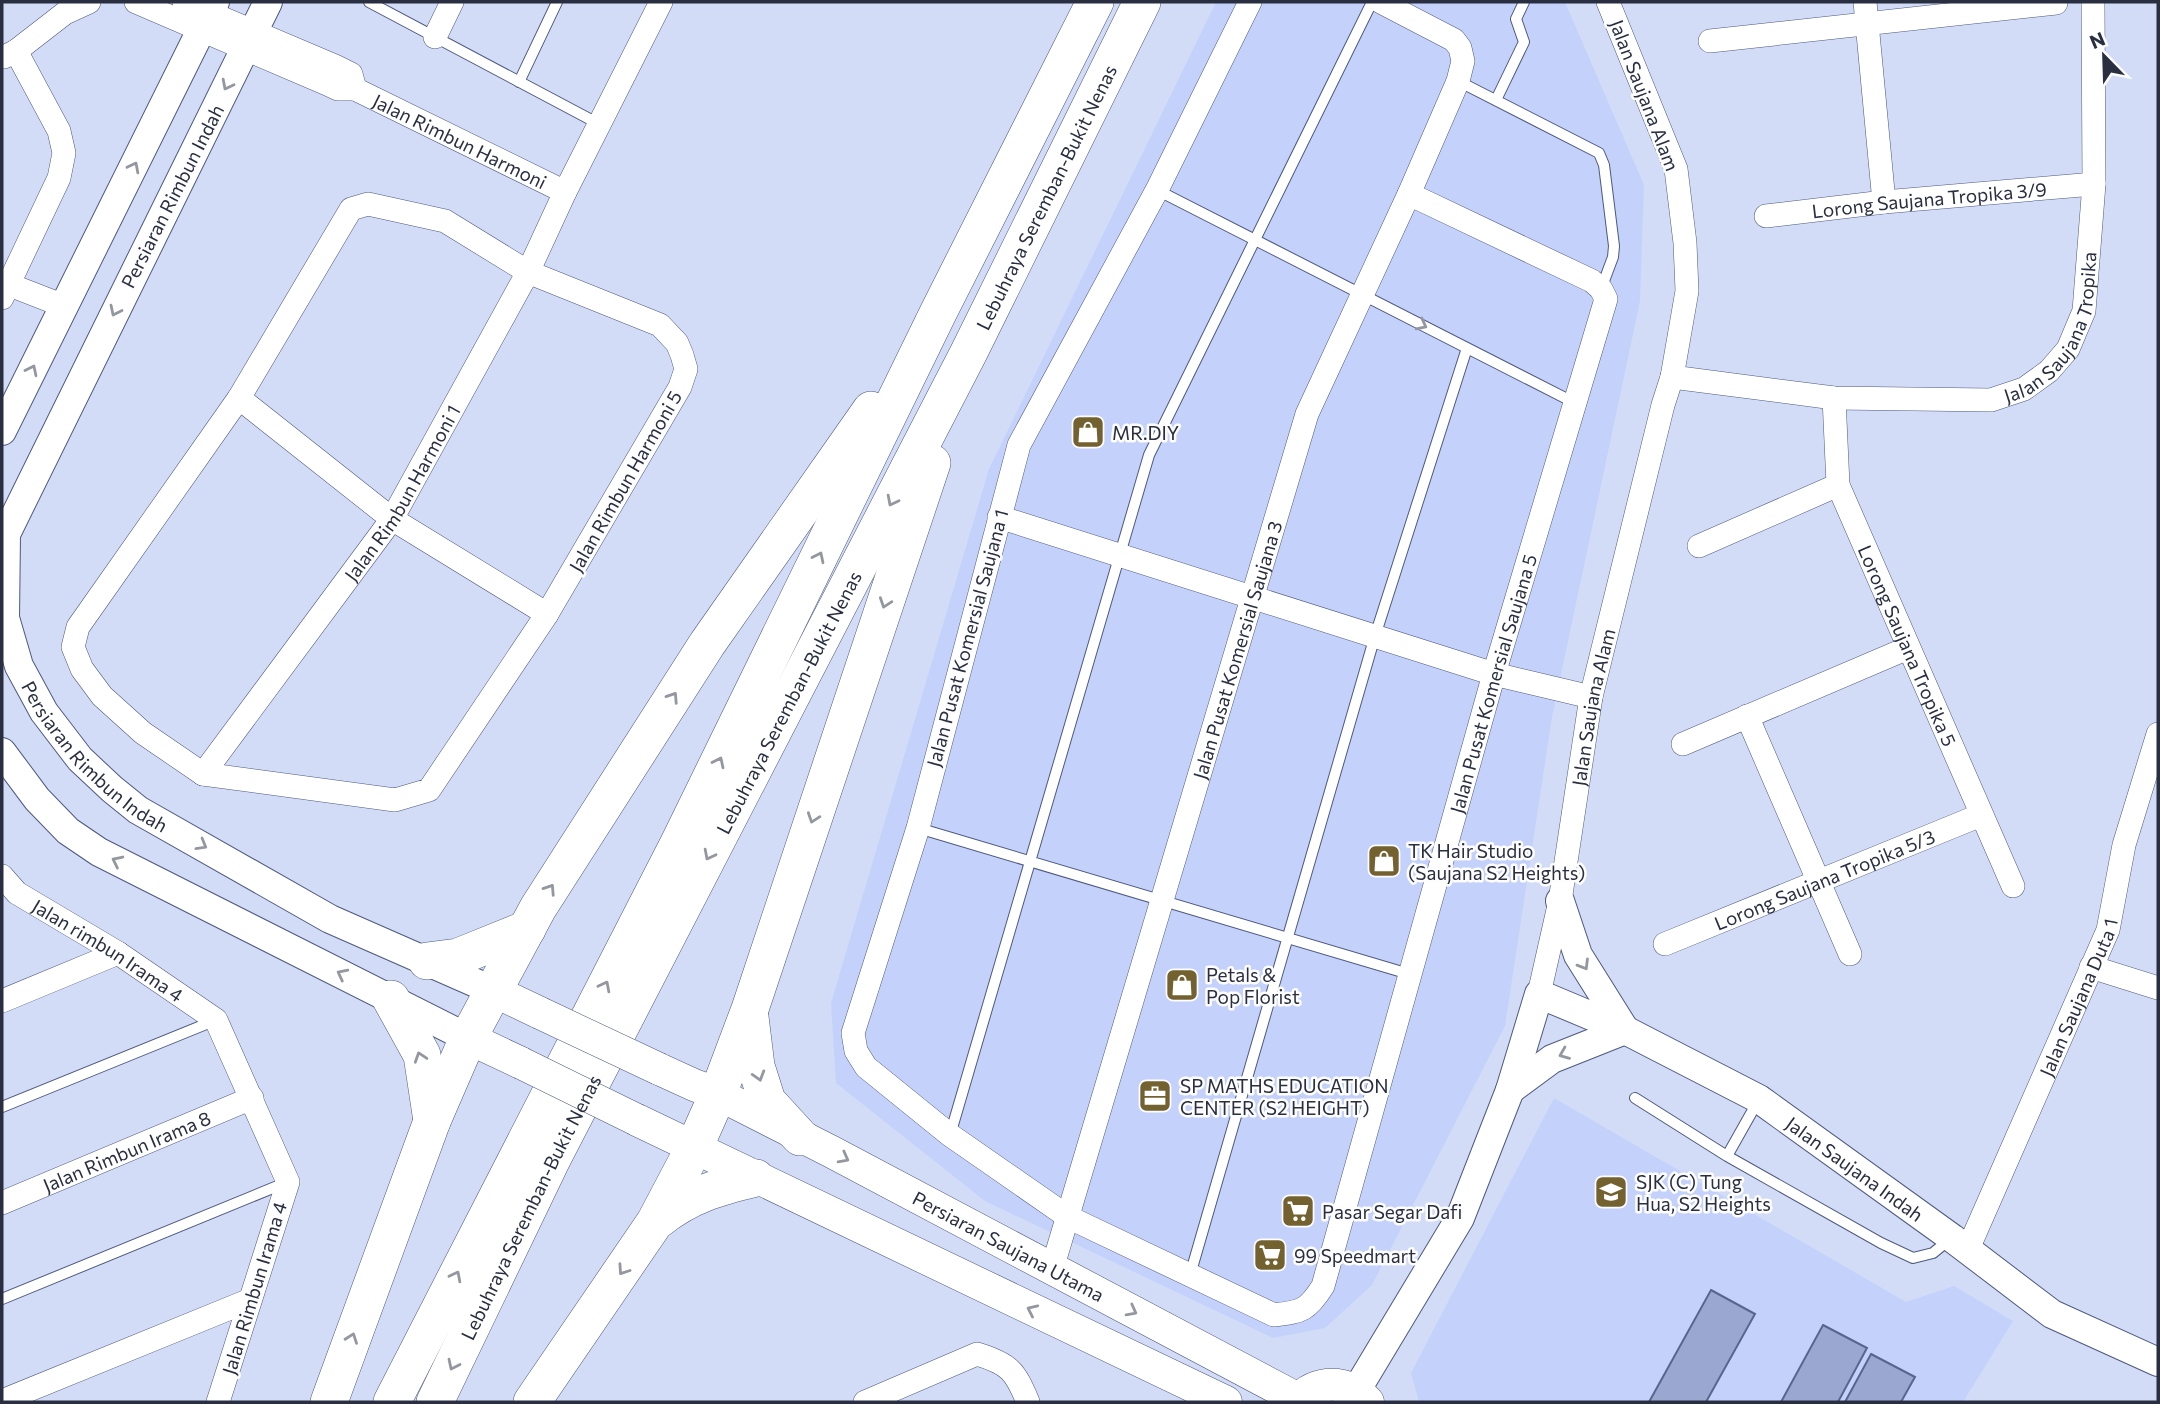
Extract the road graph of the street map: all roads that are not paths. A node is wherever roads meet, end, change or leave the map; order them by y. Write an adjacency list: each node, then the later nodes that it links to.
1 (89, 2): 22 (street)
2 (136, 2): 17 (street, Jalan Rimbun Harmoni)
3 (268, 2): 20 (street, Persiaran Rimbun Indah)
4 (369, 2): 19 (lane)
5 (452, 2): 19 (street)
6 (557, 2): 23 (lane)
7 (661, 2): 26 (street, Jalan Rimbun Harmoni 1)
8 (1095, 2): 39 (highway, Lebuhraya Seremban-Bukit Nenas)
9 (1142, 2): 41 (highway, Lebuhraya Seremban-Bukit Nenas)
10 (1250, 2): 28 (street, Jalan Pusat Komersial Saujana 1)
11 (1371, 2): 33 (lane)
12 (1381, 2): 24 (street, Jalan Pusat Komersial Saujana 3)
13 (1524, 2): 25 (lane)
14 (1608, 2): 42 (street, Jalan Saujana Alam)
15 (2056, 2): 18 (street)
16 (2093, 2): 27 (street, Jalan Saujana Tropika)
17 (203, 12): 20 (street, Jalan Rimbun Harmoni); 38 (street, one-way to 17)
18 (1866, 13): 21 (street); 31 (street)
19 (435, 37): 23 (lane)
20 (250, 39): 29 (street, Jalan Rimbun Harmoni); 76 (street, Persiaran Rimbun Indah, one-way to 76)
21 (1710, 41)
22 (9, 54): 35 (street)
23 (519, 82): 26 (lane)
24 (1458, 82): 25 (lane); 30 (street, Jalan Pusat Komersial Saujana 3)
25 (1496, 100): 36 (lane)
26 (599, 124): 29 (street, Jalan Rimbun Harmoni 1)
27 (2094, 184): 31 (street, Lorong Saujana Tropika 3/9); 44 (street, Jalan Saujana Tropika)
28 (1157, 190): 33 (lane); 48 (street, Jalan Pusat Komersial Saujana 1)
29 (565, 192): 34 (street, Jalan Rimbun Harmoni 1)
30 (1409, 194): 36 (street); 37 (street, Jalan Pusat Komersial Saujana 3)
31 (1884, 202): 32 (street, Lorong Saujana Tropika 3/9)
32 (1766, 216)
33 (1254, 240): 37 (lane); 51 (lane)
34 (528, 272): 43 (street, Jalan Rimbun Harmoni 5); 49 (street, Jalan Rimbun Harmoni 1); 53 (street, Jalan Rimbun Harmoni 5)
35 (4, 288): 38 (street)
36 (1601, 289): 45 (street, Jalan Pusat Komersial Saujana 5)
37 (1361, 294): 40 (lane, one-way to 40); 52 (street, Jalan Pusat Komersial Saujana 3)
38 (64, 306): 46 (street, one-way to 38)
39 (939, 313): 71 (highway, one-way to 39); 115 (highway, Lebuhraya Seremban-Bukit Nenas, one-way to 39)
40 (1467, 348): 45 (lane); 54 (lane)
41 (969, 352): 84 (highway, one-way to 84); 116 (highway, Lebuhraya Seremban-Bukit Nenas, one-way to 116)
42 (1672, 377): 44 (street, Jalan Saujana Tropika); 57 (street, Jalan Saujana Alam)
43 (239, 398): 49 (street); 62 (street, Jalan Rimbun Harmoni 5)
44 (1834, 398): 47 (street, Lorong Saujana Tropika 5)
45 (1576, 404): 56 (street, Jalan Pusat Komersial Saujana 5)
46 (2, 431)
47 (1838, 485): 50 (street); 55 (street, Lorong Saujana Tropika 5)
48 (999, 517): 51 (street); 64 (street, Jalan Pusat Komersial Saujana 1)
49 (392, 519): 53 (street); 62 (street, Jalan Rimbun Harmoni 1)
50 (1699, 546)
51 (1120, 555): 52 (street); 65 (lane)
52 (1252, 597): 54 (street); 69 (street, Jalan Pusat Komersial Saujana 3)
53 (548, 614): 62 (street, Jalan Rimbun Harmoni 5)
54 (1375, 636): 56 (street); 72 (lane)
55 (1908, 648): 58 (street); 63 (street, Lorong Saujana Tropika 5)
56 (1494, 674): 57 (street); 78 (street, Jalan Pusat Komersial Saujana 5)
57 (1591, 697): 70 (street, Jalan Saujana Alam)
58 (1747, 716): 60 (street); 66 (street)
59 (2158, 734): 77 (street, Jalan Saujana Duta 1)
60 (1683, 744)
61 (2, 752): 82 (street, one-way to 61)
62 (203, 774)
63 (1981, 814): 66 (street, Lorong Saujana Tropika 5/3); 67 (street, Lorong Saujana Tropika 5)
64 (918, 828): 65 (lane); 95 (street, Jalan Pusat Komersial Saujana 1)
65 (1030, 862): 69 (lane); 95 (lane)
66 (1818, 881): 73 (street, Lorong Saujana Tropika 5/3); 75 (street)
67 (2012, 886)
68 (7, 890): 74 (street, Jalan rimbun Irama 4)
69 (1162, 901): 72 (lane); 102 (street, Jalan Pusat Komersial Saujana 3)
70 (1560, 901): 81 (street, Jalan Saujana Alam); 86 (street, one-way to 86)
71 (527, 929): 76 (highway); 80 (highway)
72 (1289, 938): 78 (lane); 106 (lane)
73 (1665, 944)
74 (118, 953): 83 (street); 85 (street, Jalan rimbun Irama 4)
75 (1850, 954)
76 (427, 961): 80 (street, Persiaran Rimbun Indah)
77 (2091, 967): 79 (street); 104 (street, Jalan Saujana Duta 1)
78 (1409, 974): 106 (street, Jalan Pusat Komersial Saujana 5)
79 (2158, 988)
80 (494, 991): 87 (highway); 89 (main road, Persiaran Saujana Utama, bridge)
81 (1539, 994): 86 (street, Jalan Saujana Indah); 88 (street, Jalan Saujana Alam)
82 (391, 999): 87 (street); 94 (highway, one-way to 82)
83 (2, 1001)
84 (750, 1009): 89 (highway); 96 (highway, one-way to 96)
85 (216, 1020): 90 (street, Jalan Rimbun Irama 4); 93 (lane)
86 (1625, 1030): 88 (street, one-way to 88); 92 (street, Jalan Saujana Indah)
87 (468, 1038): 94 (highway); 97 (main road, bridge)
88 (1510, 1090): 110 (street, Jalan Saujana Alam)
89 (718, 1094): 96 (main road, Persiaran Saujana Utama); 97 (highway)
90 (252, 1098): 100 (street, Jalan Rimbun Irama 4); 101 (street, Jalan Rimbun Irama 8)
91 (1635, 1098): 98 (lane)
92 (1759, 1099): 98 (lane); 104 (street, Jalan Saujana Indah)
93 (2, 1107)
94 (432, 1121): 114 (highway, one-way to 94)
95 (950, 1135): 102 (street, Jalan Pusat Komersial Saujana 1)
96 (800, 1137): 105 (main road, Persiaran Saujana Utama, one-way to 105)
97 (694, 1148): 99 (main road); 103 (highway)
98 (1727, 1156): 104 (lane)
99 (756, 1178): 103 (highway); 120 (main road, one-way to 99)
100 (288, 1182): 107 (lane); 108 (street, Jalan Rimbun Irama 4)
101 (2, 1203)
102 (1068, 1217): 105 (street, Jalan Pusat Komersial Saujana 3); 106 (street, Jalan Pusat Komersial Saujana 5)
103 (655, 1222): 117 (highway, one-way to 117)
104 (1960, 1243): 109 (street, Jalan Saujana Indah)
105 (1052, 1269): 112 (main road, Persiaran Saujana Utama, one-way to 112)
106 (1190, 1275)
107 (2, 1299)
108 (250, 1300): 111 (street); 113 (street, Jalan Rimbun Irama 4)
109 (2158, 1362)
110 (1362, 1396): 112 (main road)
111 (2, 1401)
112 (1297, 1401)
113 (218, 1402)
114 (329, 1402)
115 (392, 1402)
116 (435, 1402)
117 (532, 1402)
118 (865, 1402): 119 (street)
119 (1028, 1402)
120 (1226, 1402)

